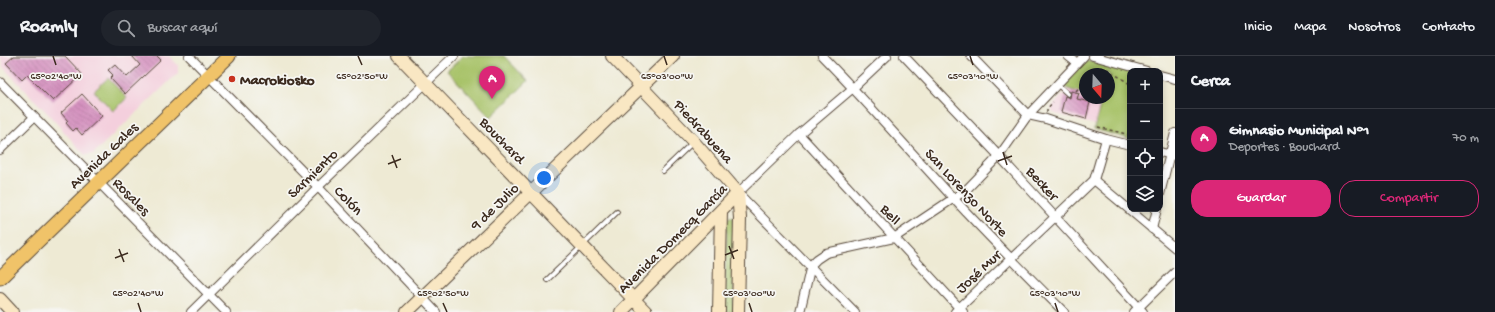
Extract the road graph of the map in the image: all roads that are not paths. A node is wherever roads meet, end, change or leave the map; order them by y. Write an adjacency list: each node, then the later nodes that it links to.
1 (189, 56): 16 (street, Colón)
2 (229, 56): 16 (main road, Avenida Gales)
3 (399, 56): 20 (main road, Bouchard)
4 (454, 56): 20 (street, Sarmiento)
5 (612, 56): 21 (main road, Piedrabuena)
6 (673, 56): 21 (main road, 9 de Julio)
7 (822, 56): 23 (street, San Lorenzo Norte)
8 (887, 56): 23 (street, Avenida Domecq García)
9 (904, 56): 33 (street, Becker)
10 (971, 56): 25 (street)
11 (1068, 56): 14 (street)
12 (1084, 56): 14 (street)
13 (1094, 60): 15 (street)
14 (1077, 63): 22 (street)
15 (1133, 68)
16 (209, 76): 37 (main road, Avenida Gales); 39 (street, Colón)
17 (1163, 76): 18 (street)
18 (1175, 79)
19 (0, 82): 26 (street, Rosales)
20 (426, 84): 39 (street, Sarmiento); 40 (main road, Bouchard)
21 (642, 86): 30 (main road, Piedrabuena); 40 (main road, 9 de Julio)
22 (1060, 87): 24 (lane); 25 (street)
23 (853, 88): 28 (street, Avenida Domecq García); 42 (street, San Lorenzo Norte)
24 (1068, 94)
25 (1028, 115): 29 (street); 33 (street)
26 (34, 117): 32 (street); 37 (street, Rosales)
27 (1175, 133): 34 (street)
28 (799, 134): 41 (street, Avenida Domecq García); 48 (street, Bell)
29 (1106, 139): 31 (street); 36 (street)
30 (693, 141): 35 (lane); 41 (main road, Piedrabuena)
31 (1127, 144)
32 (0, 150)
33 (1000, 156): 42 (street); 46 (street, Becker)
34 (1172, 156): 38 (street)
35 (663, 171)
36 (1094, 180): 46 (street, José Mur); 47 (street)
37 (99, 182): 54 (main road, Avenida Gales); 56 (street, Rosales)
38 (1163, 184)
39 (318, 187): 56 (street, Sarmiento); 57 (street, Colón)
40 (531, 193): 49 (main road, Bouchard); 57 (main road, 9 de Julio)
41 (738, 193): 43 (main road, Avenida Domecq García); 52 (street); 70 (main road)
42 (954, 199): 48 (street); 51 (street, San Lorenzo Norte)
43 (721, 211): 59 (main road, Avenida Domecq García); 69 (main road)
44 (617, 212): 49 (lane)
45 (1155, 212): 47 (street)
46 (1055, 217): 51 (street, José Mur); 61 (street, Becker)
47 (1152, 229): 50 (street)
48 (894, 238): 52 (street); 60 (street, Bell)
49 (582, 246): 55 (lane); 59 (main road, Bouchard)
50 (1175, 248)
51 (1011, 259): 60 (street, José Mur); 73 (street, San Lorenzo Norte)
52 (811, 265): 71 (street); 72 (street)
53 (1175, 272): 61 (street)
54 (0, 278)
55 (547, 280)
56 (210, 294): 63 (street, Sarmiento); 64 (street, Rosales)
57 (422, 297): 65 (main road, 9 de Julio); 66 (street, Colón)
58 (0, 299): 62 (main road)
59 (634, 299): 67 (main road, Avenida Domecq García); 68 (main road, Bouchard)
60 (959, 310)
61 (1138, 310)
62 (12, 312)
63 (191, 312)
64 (226, 312)
65 (407, 312)
66 (436, 312)
67 (621, 312)
68 (646, 312)
69 (719, 312)
70 (738, 312)
71 (800, 312)
72 (856, 312)
73 (1064, 312)

